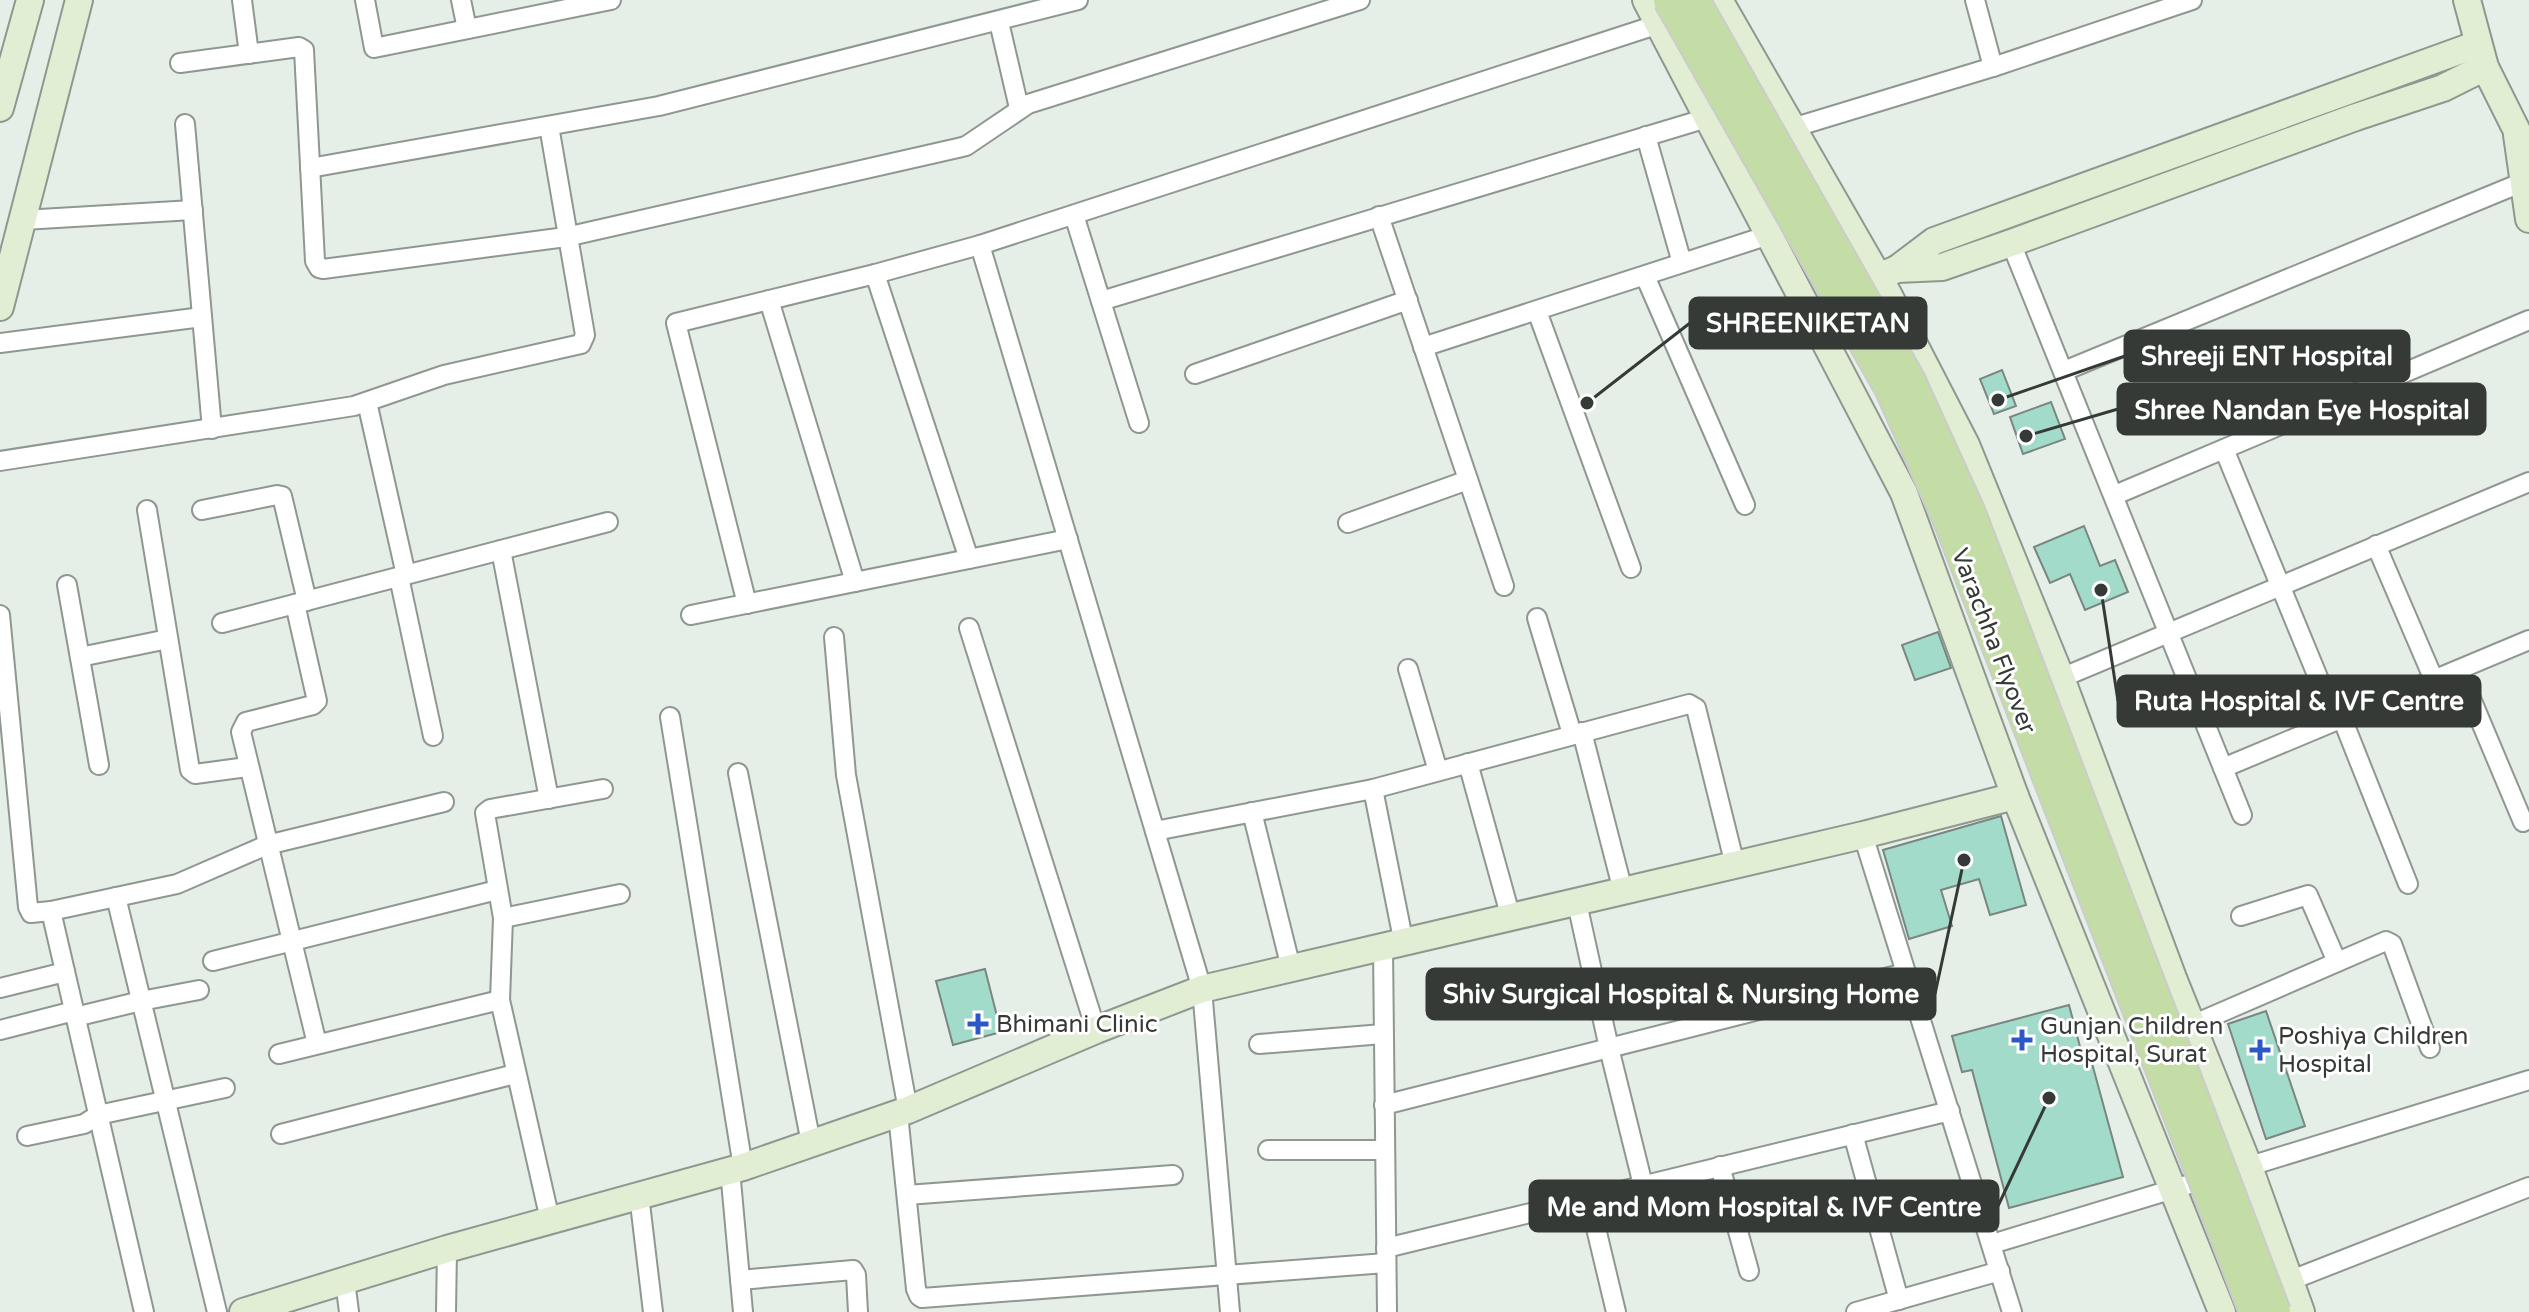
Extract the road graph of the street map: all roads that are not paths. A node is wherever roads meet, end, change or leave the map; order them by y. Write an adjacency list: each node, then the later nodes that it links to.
1 (30, 0): 22 (street)
2 (79, 0): 36 (street)
3 (242, 0): 18 (street)
4 (365, 0): 17 (street)
5 (461, 0): 17 (street)
6 (611, 0): 17 (street)
7 (1078, 0): 16 (street)
8 (1360, 0): 23 (street)
9 (1646, 0): 15 (street)
10 (1695, 0): 200 (main road, Varachha Flyover, bridge)
11 (1719, 0): 27 (street)
12 (1975, 0): 21 (street)
13 (2192, 0): 21 (street)
14 (2467, 0): 19 (street)
15 (1663, 12): 24 (street); 33 (street); 199 (main road, Varachha Flyover, bridge)
16 (999, 22): 23 (street); 26 (street)
17 (467, 29)
18 (249, 54): 20 (street); 30 (street)
19 (2481, 56): 29 (street); 39 (street); 42 (street)
20 (180, 63)
21 (1993, 67): 27 (street)
22 (0, 108)
23 (1019, 108): 38 (street)
24 (1707, 118): 28 (street); 37 (street)
25 (185, 124): 32 (street)
26 (549, 126): 30 (street); 38 (street)
27 (1792, 128): 42 (street)
28 (1646, 136): 34 (street); 41 (street)
29 (2525, 138): 31 (street)
30 (310, 168): 38 (street)
31 (2523, 182): 35 (street); 55 (street)
32 (193, 210): 36 (street); 51 (street)
33 (1074, 215): 40 (street); 47 (street)
34 (1379, 216): 46 (street); 47 (street)
35 (2529, 219)
36 (23, 220): 48 (street)
37 (1769, 235): 41 (street); 49 (street)
38 (566, 237): 57 (street)
39 (2011, 243): 42 (street); 55 (street)
40 (980, 245): 43 (street); 70 (street)
41 (1682, 263): 44 (street)
42 (1888, 273): 49 (street); 94 (street)
43 (875, 274): 45 (street); 73 (street)
44 (1645, 276): 50 (street); 65 (street)
45 (769, 300): 76 (street); 81 (street)
46 (1408, 300): 54 (street); 56 (street)
47 (1101, 301): 58 (street)
48 (0, 307)
49 (1806, 307): 108 (street)
50 (1537, 311): 54 (street); 74 (street)
51 (202, 317): 53 (street); 59 (street)
52 (2529, 320): 60 (street)
53 (0, 343)
54 (1423, 347): 62 (street)
55 (2064, 371): 64 (street)
56 (1195, 374)
57 (367, 402): 59 (street); 75 (street)
58 (1139, 423)
59 (212, 429): 61 (street)
60 (2224, 449): 64 (street); 79 (street)
61 (0, 461)
62 (1468, 480): 69 (street); 78 (street)
63 (2529, 482): 71 (street)
64 (2115, 495): 87 (street)
65 (1745, 505)
66 (147, 510): 89 (street)
67 (202, 510): 80 (street)
68 (608, 522): 72 (street)
69 (1348, 523)
70 (1068, 539): 73 (street); 114 (street)
71 (2376, 545): 79 (street); 95 (street)
72 (501, 550): 75 (street); 109 (street)
73 (969, 559): 76 (street)
74 (1631, 568)
75 (402, 576): 80 (street); 99 (street)
76 (855, 582): 81 (street)
77 (67, 585): 91 (street)
78 (1504, 586)
79 (2279, 586): 87 (street); 97 (street)
80 (301, 602): 85 (street); 102 (street)
81 (747, 604): 83 (street)
82 (0, 615): 124 (street)
83 (691, 615)
84 (1537, 618): 98 (street)
85 (222, 623)
86 (969, 628): 143 (street)
87 (2167, 633): 94 (street); 103 (street)
88 (834, 637): 156 (street)
89 (168, 639): 91 (street); 102 (street)
90 (2529, 640): 93 (street)
91 (80, 657): 101 (street)
92 (1408, 669): 104 (street)
93 (2459, 670): 95 (street); 113 (street)
94 (2061, 678): 141 (street)
95 (2434, 680): 97 (street)
96 (670, 717): 166 (street)
97 (2339, 719): 103 (street); 118 (street)
98 (1577, 733): 100 (street); 117 (street); 120 (street)
99 (433, 736)
100 (1468, 763): 104 (street); 127 (street)
101 (99, 765)
102 (247, 767): 116 (street)
103 (2223, 768): 112 (street)
104 (1438, 771): 107 (street)
105 (738, 773): 161 (street)
106 (603, 789): 109 (street)
107 (1373, 789): 111 (street); 129 (street)
108 (2015, 796): 115 (street); 170 (street)
109 (549, 799): 119 (street)
110 (444, 802): 116 (street)
111 (1252, 812): 114 (street); 132 (street)
112 (2242, 815)
113 (2523, 822)
114 (1155, 831): 136 (street)
115 (1863, 835): 117 (street); 134 (street)
116 (267, 845): 122 (street); 128 (street)
117 (1735, 865): 120 (street)
118 (2408, 884)
119 (497, 890): 126 (street); 128 (street)
120 (1623, 891): 123 (street)
121 (620, 894): 126 (street)
122 (116, 897): 124 (street); 139 (street)
123 (1577, 903): 127 (street); 147 (street)
124 (51, 911): 133 (street)
125 (2241, 916): 131 (street)
126 (503, 918): 138 (street)
127 (1511, 918): 129 (street)
128 (292, 942): 130 (street); 145 (street)
129 (1394, 946): 132 (street); 144 (street)
130 (213, 961)
131 (2337, 962): 141 (street); 148 (street)
132 (1291, 968): 136 (street)
133 (65, 972): 135 (street); 140 (street)
134 (1905, 973): 147 (street); 155 (street)
135 (0, 988)
136 (1202, 989): 143 (street); 180 (street)
137 (199, 990): 139 (street)
138 (500, 1000): 145 (street); 150 (street)
139 (141, 1001): 140 (street); 153 (street)
140 (74, 1014): 142 (street); 157 (street)
141 (2192, 1025): 165 (street)
142 (0, 1030)
143 (1096, 1030): 156 (street)
144 (1383, 1034): 146 (street); 154 (street)
145 (317, 1044): 149 (street)
146 (1259, 1044)
147 (1609, 1048): 154 (street); 168 (street)
148 (2430, 1048)
149 (279, 1054)
150 (515, 1074): 158 (street); 174 (street)
151 (2529, 1080): 165 (street)
152 (225, 1088): 153 (street)
153 (165, 1102): 157 (street); 186 (street)
154 (1384, 1105): 163 (street)
155 (1950, 1111): 159 (street); 175 (street)
156 (903, 1112): 161 (street); 172 (street)
157 (98, 1115): 160 (street); 185 (street)
158 (281, 1134)
159 (1853, 1134): 164 (street); 184 (street)
160 (27, 1136)
161 (811, 1143): 166 (street)
162 (1268, 1150): 163 (street)
163 (1384, 1150): 177 (street)
164 (1720, 1166): 168 (street); 178 (street)
165 (2249, 1167): 170 (street); 183 (street)
166 (736, 1168): 171 (street); 181 (street)
167 (1173, 1175): 172 (street)
168 (1643, 1185): 173 (street)
169 (2529, 1187): 183 (street)
170 (2173, 1188): 175 (street); 198 (street)
171 (639, 1195): 174 (street); 190 (street)
172 (907, 1195): 180 (street)
173 (1589, 1199): 177 (street); 195 (street)
174 (550, 1220): 176 (street)
175 (1992, 1244): 179 (street)
176 (447, 1249): 182 (street); 189 (street)
177 (1386, 1256): 180 (street); 194 (street)
178 (1749, 1271)
179 (2000, 1271): 184 (street); 197 (street)
180 (1228, 1276): 193 (street)
181 (740, 1280): 191 (street); 192 (street)
182 (345, 1281): 187 (street); 188 (street)
183 (2289, 1281): 201 (street)
184 (1899, 1300): 196 (street)
185 (144, 1312)
186 (217, 1312)
187 (245, 1312)
188 (349, 1312)
189 (446, 1312)
190 (653, 1312)
191 (743, 1312)
192 (858, 1312)
193 (1230, 1312)
194 (1387, 1312)
195 (1616, 1312)
196 (1856, 1312)
197 (2012, 1312)
198 (2222, 1312)
199 (2254, 1312)
200 (2276, 1312)
201 (2301, 1312)

